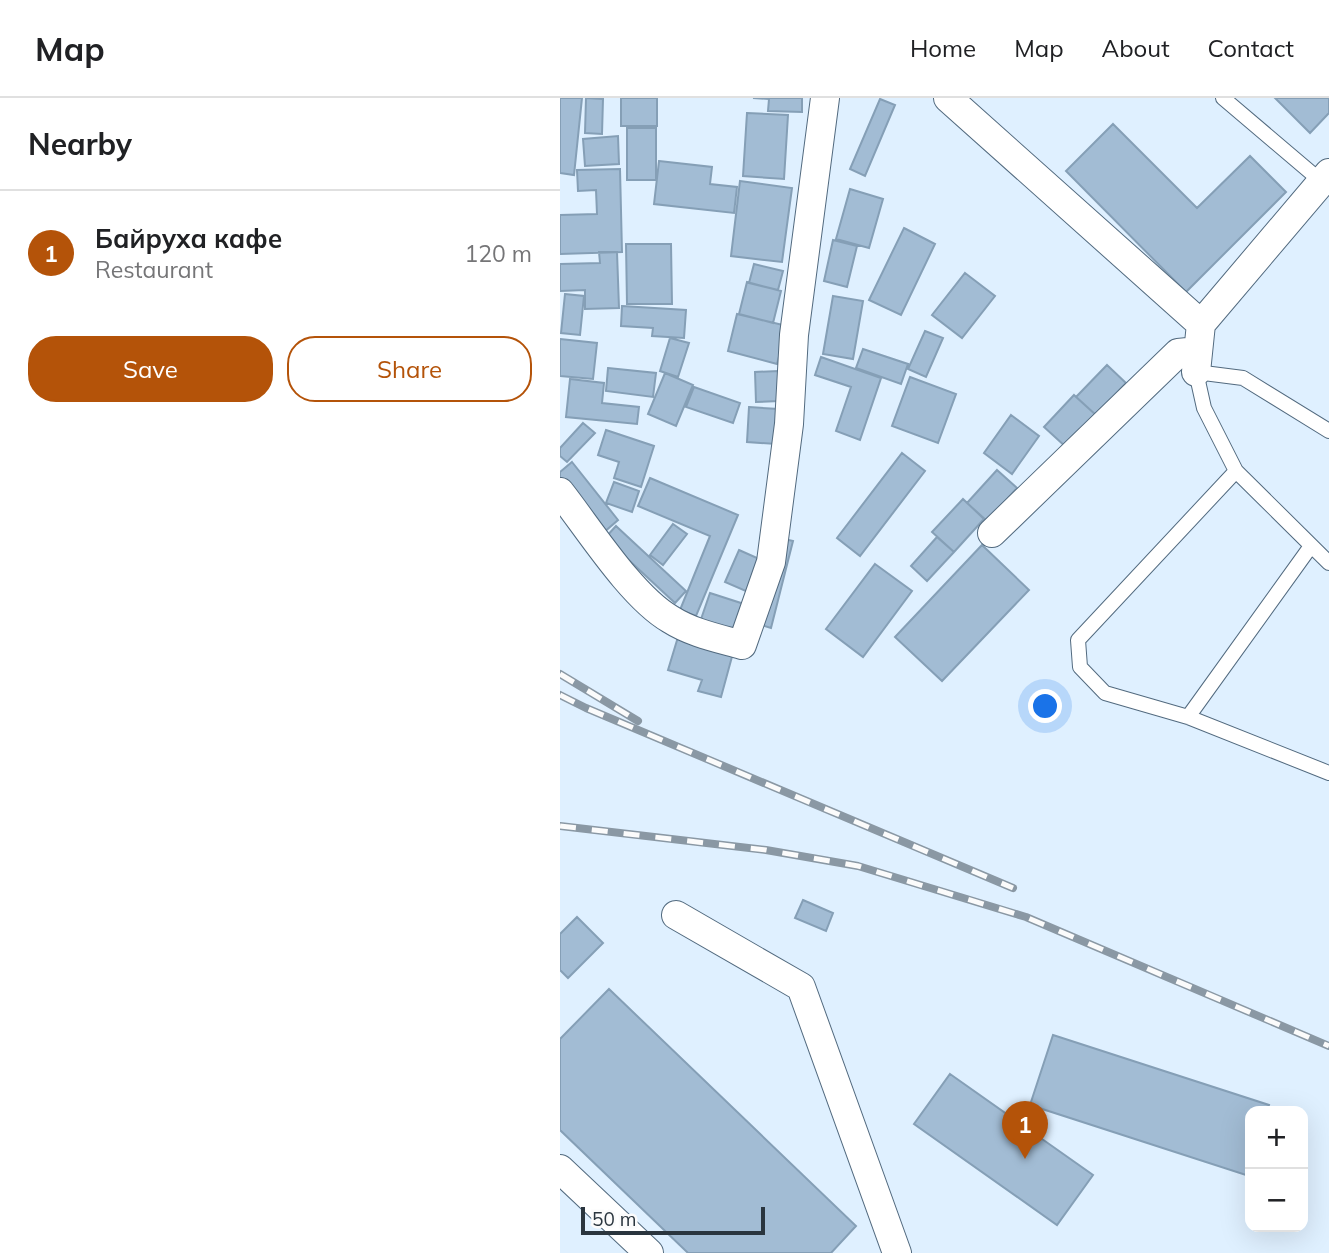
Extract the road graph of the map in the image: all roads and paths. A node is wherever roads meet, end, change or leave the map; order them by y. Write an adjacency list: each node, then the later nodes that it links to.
1 (825, 98): 8 (street)
2 (948, 98): 5 (street)
3 (1223, 98): 4 (lane)
4 (1325, 177): 5 (street)
5 (1198, 349): 6 (lane); 7 (lane); 9 (street)
6 (1329, 432)
7 (1236, 471): 10 (lane); 12 (lane)
8 (560, 492)
9 (992, 533)
10 (1311, 546): 11 (lane); 12 (lane)
11 (1329, 564)
12 (1188, 717): 13 (lane)
13 (1329, 773)
14 (676, 915): 17 (street)
15 (560, 1169): 16 (street)
16 (649, 1253)
17 (897, 1253)

